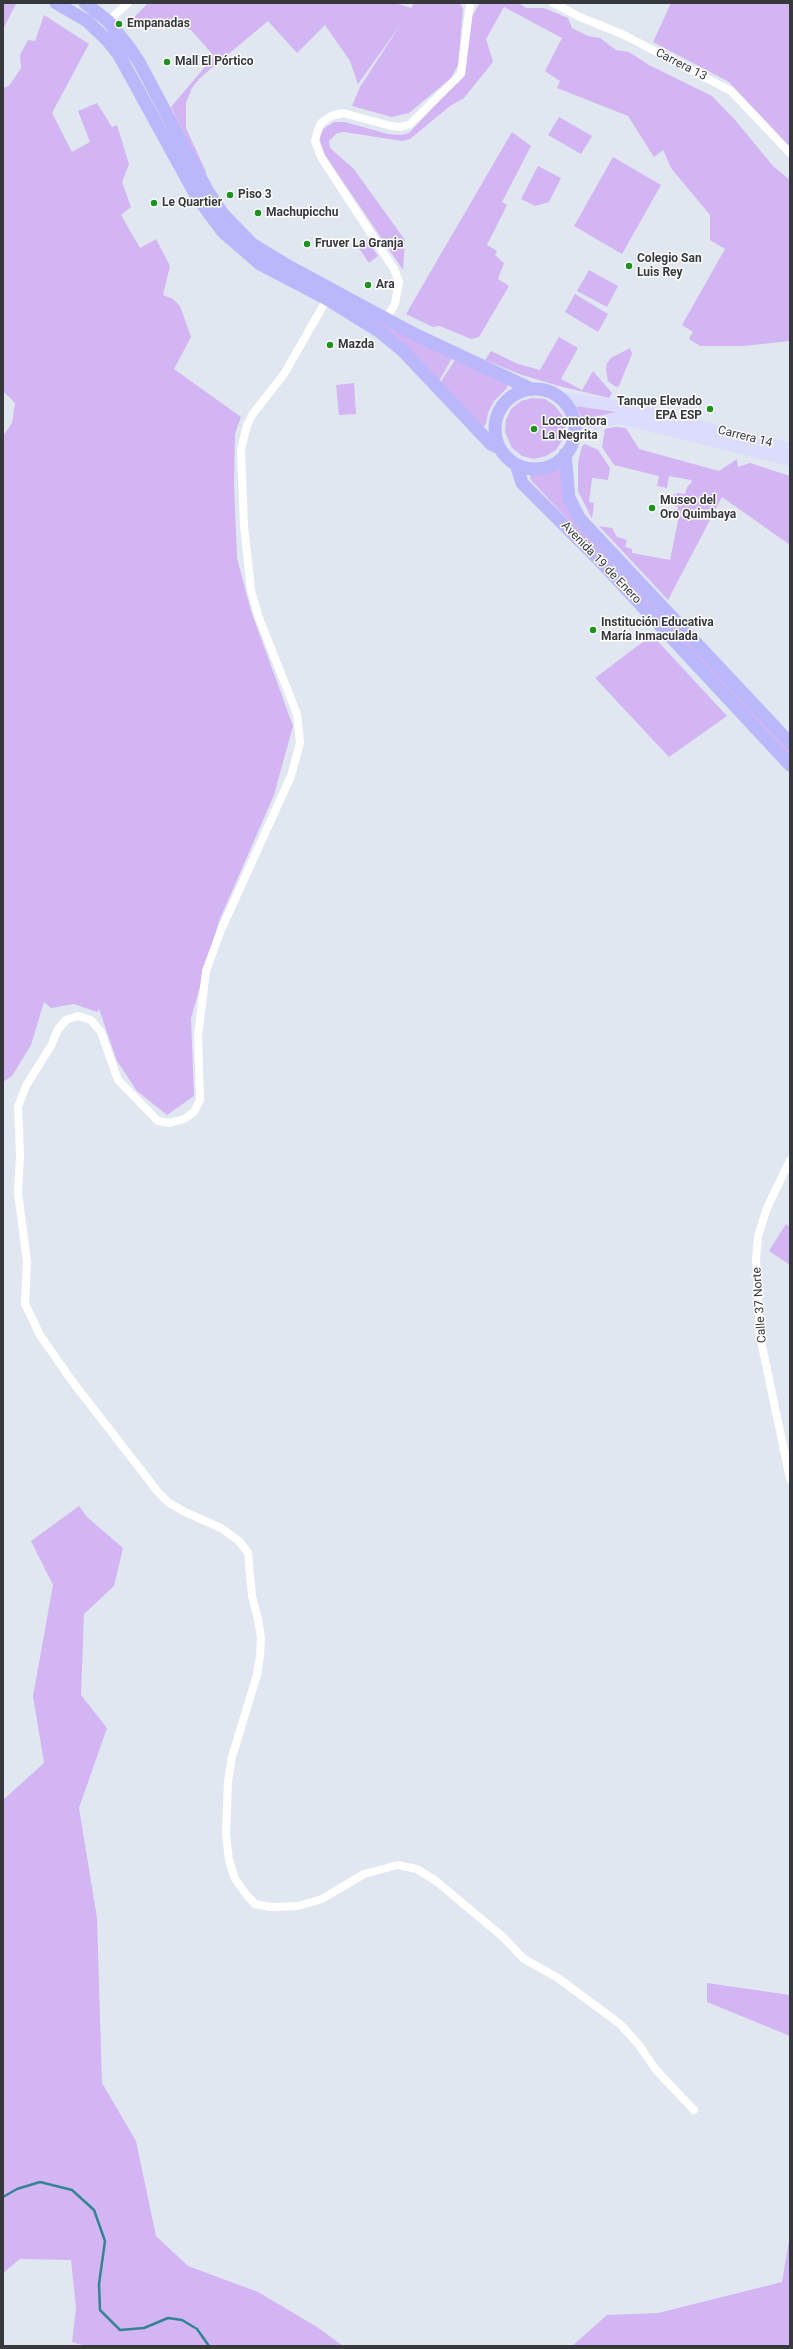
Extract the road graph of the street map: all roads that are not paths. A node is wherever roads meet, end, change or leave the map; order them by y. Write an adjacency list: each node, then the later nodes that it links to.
1 (56, 3): 8 (main road)
2 (85, 3): 6 (main road)
3 (128, 3): 6 (street)
4 (470, 3): 10 (street)
5 (553, 3): 7 (street, Carrera 13)
6 (108, 21): 8 (main road)
7 (790, 153)
8 (287, 272): 9 (main road); 10 (main road)
9 (328, 299): 14 (main road); 23 (street)
10 (386, 319): 11 (main road)
11 (531, 389): 12 (main road); 14 (main road)
12 (560, 398): 13 (main road); 15 (main road, Carrera 14)
13 (572, 441): 16 (main road); 17 (main road, Carrera 14)
14 (500, 448): 18 (main road)
15 (790, 449)
16 (565, 454): 18 (main road); 19 (main road, Avenida 19 de Enero)
17 (790, 460)
18 (516, 464): 20 (main road, Avenida 19 de Enero)
19 (790, 743)
20 (790, 765)
21 (790, 1160): 22 (street, Calle 37 Norte)
22 (790, 1478)
23 (694, 2110)

